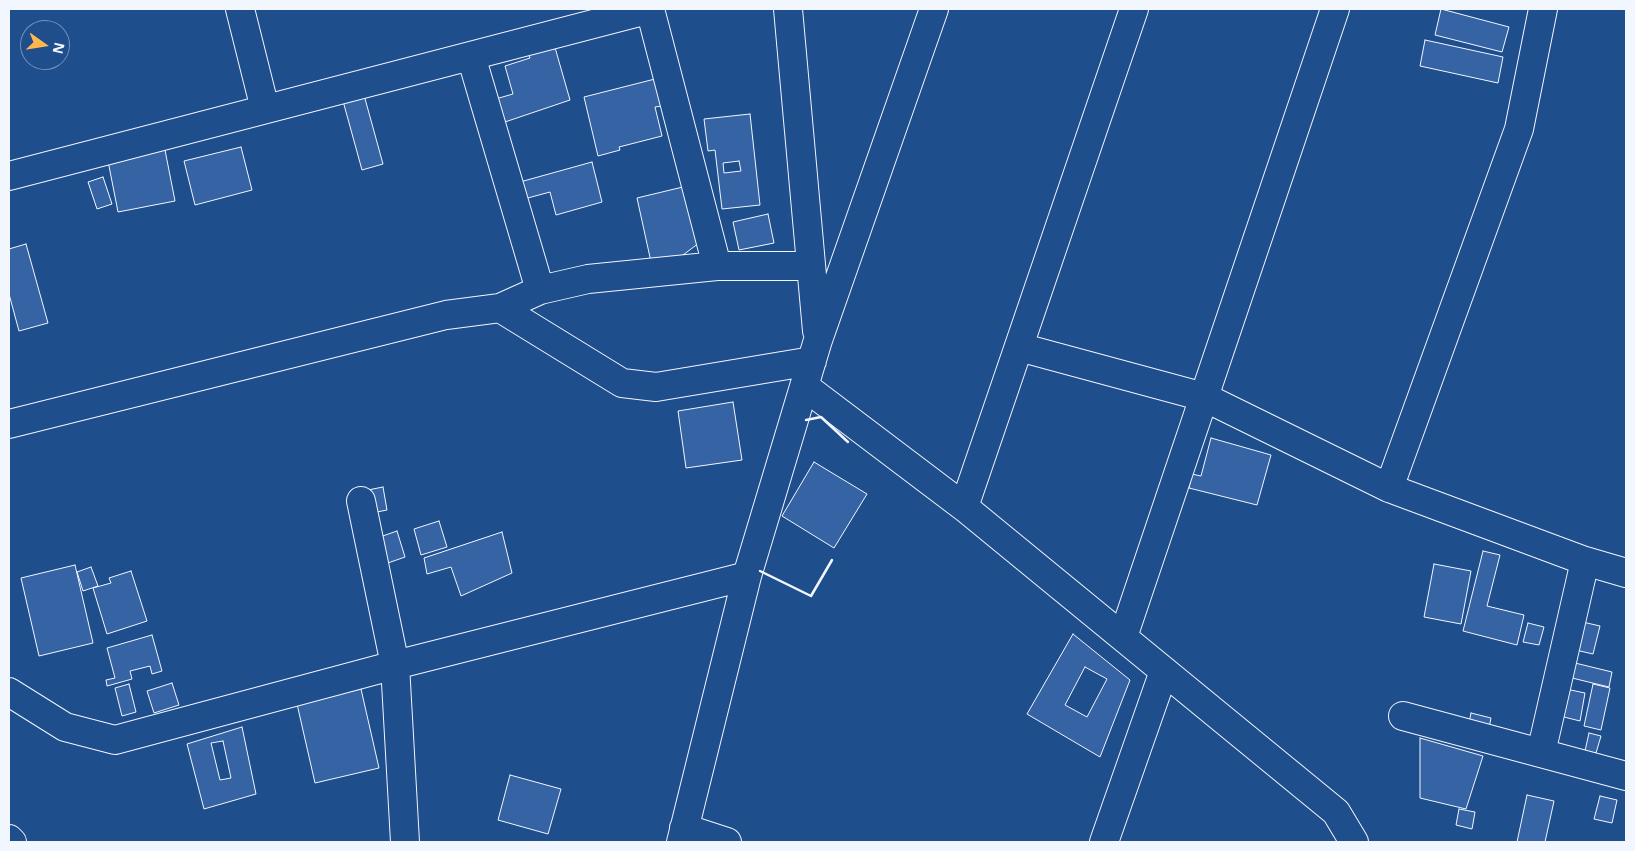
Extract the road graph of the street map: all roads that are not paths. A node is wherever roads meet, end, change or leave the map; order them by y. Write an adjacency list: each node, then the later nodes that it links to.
1 (240, 9): 9 (street)
2 (650, 9): 8 (street); 11 (street)
3 (788, 9): 12 (street)
4 (934, 9): 16 (street)
5 (1134, 9): 15 (street)
6 (1335, 9): 17 (street)
7 (1543, 9): 19 (street)
8 (471, 56): 9 (street); 13 (street)
9 (264, 110): 10 (street)
10 (9, 176)
11 (716, 266): 12 (street); 13 (street)
12 (811, 266): 16 (street)
13 (540, 290): 14 (street)
14 (500, 308): 16 (street); 18 (street)
15 (1019, 347): 17 (street); 21 (street)
16 (811, 363): 21 (street); 24 (street)
17 (1204, 397): 19 (street); 25 (street)
18 (9, 424)
19 (1389, 488): 22 (street)
20 (361, 501): 26 (street)
21 (964, 508): 25 (street)
22 (1585, 561): 23 (street); 30 (street)
23 (1626, 573)
24 (747, 576): 26 (street); 32 (street)
25 (1122, 637): 27 (street)
26 (395, 665): 28 (street); 35 (street)
27 (1164, 671): 37 (street); 38 (street)
28 (9, 692)
29 (1403, 716): 30 (street)
30 (1541, 754): 31 (street)
31 (1626, 776)
32 (683, 835): 36 (street)
33 (9, 840): 34 (street)
34 (12, 842)
35 (405, 842)
36 (727, 842)
37 (1104, 842)
38 (1354, 842)

